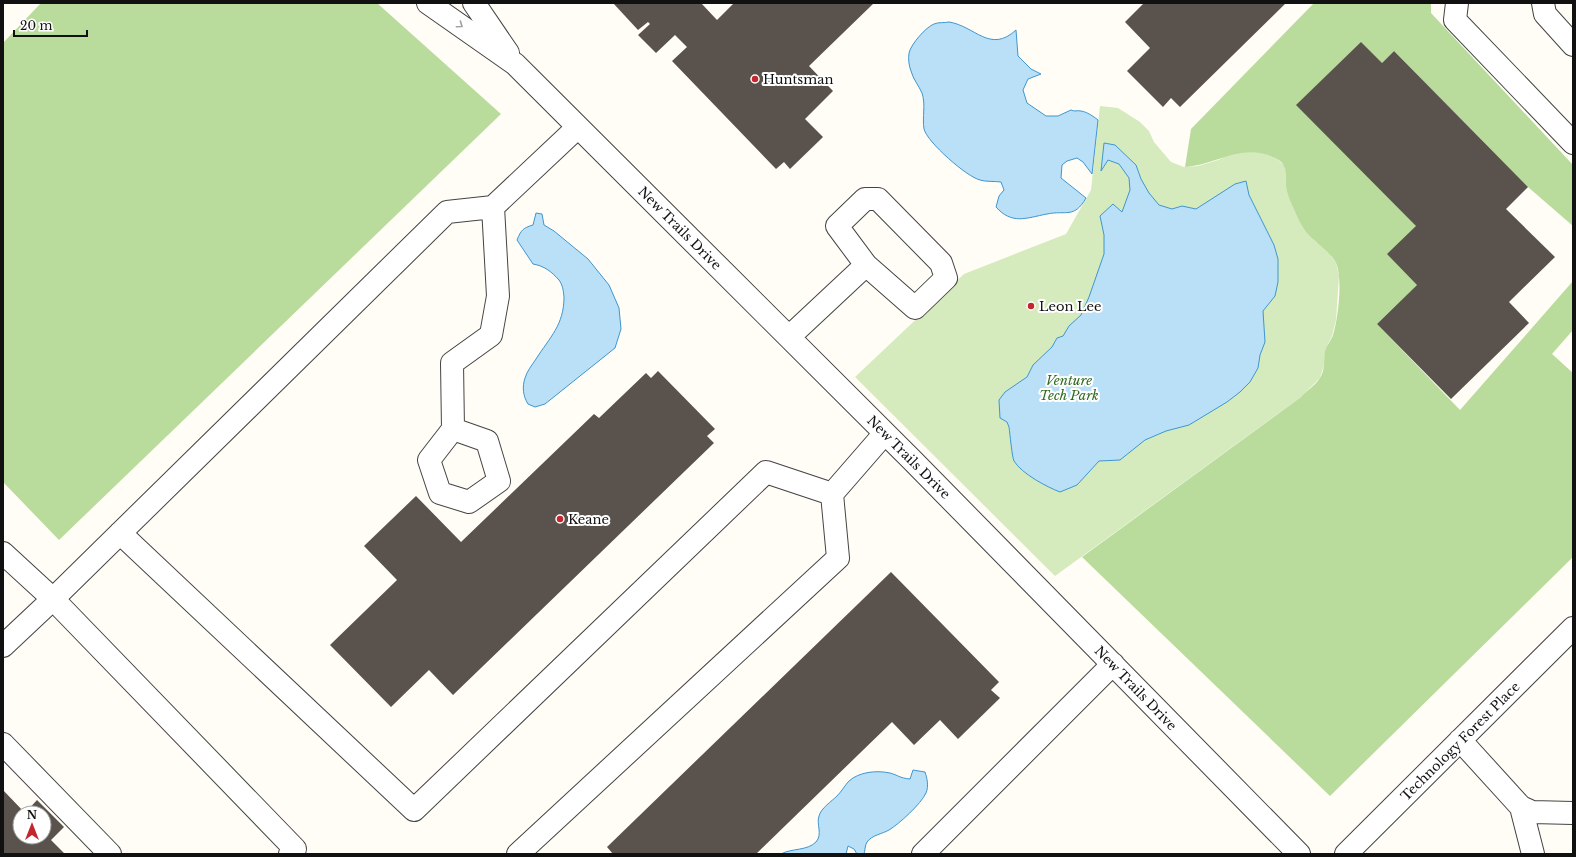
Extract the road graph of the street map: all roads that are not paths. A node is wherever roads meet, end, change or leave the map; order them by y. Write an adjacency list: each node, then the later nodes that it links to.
1 (428, 3): 6 (street, New Trails Drive, one-way to 6)
2 (474, 3): 6 (street, New Trails Drive)
3 (1457, 3): 8 (street)
4 (1543, 3): 5 (street)
5 (1573, 45)
6 (515, 64): 7 (street, New Trails Drive)
7 (578, 127): 9 (street); 11 (street, New Trails Drive)
8 (1573, 143)
9 (493, 207): 12 (street); 15 (street)
10 (866, 265): 10 (street); 11 (street)
11 (789, 337): 13 (street, New Trails Drive)
12 (453, 429)
13 (885, 433): 14 (street); 20 (street, New Trails Drive)
14 (832, 494): 15 (street); 27 (street)
15 (120, 532): 17 (street)
16 (3, 553): 17 (street)
17 (53, 599): 19 (street); 26 (street)
18 (1573, 628): 21 (street, Technology Forest Place)
19 (3, 646)
20 (1113, 664): 28 (street); 29 (street, New Trails Drive)
21 (1460, 740): 23 (street); 30 (street, Technology Forest Place)
22 (3, 744): 25 (street)
23 (1521, 807): 24 (street); 31 (street)
24 (1573, 813)
25 (110, 854)
26 (290, 854)
27 (518, 854)
28 (923, 854)
29 (1299, 854)
30 (1346, 854)
31 (1533, 854)

